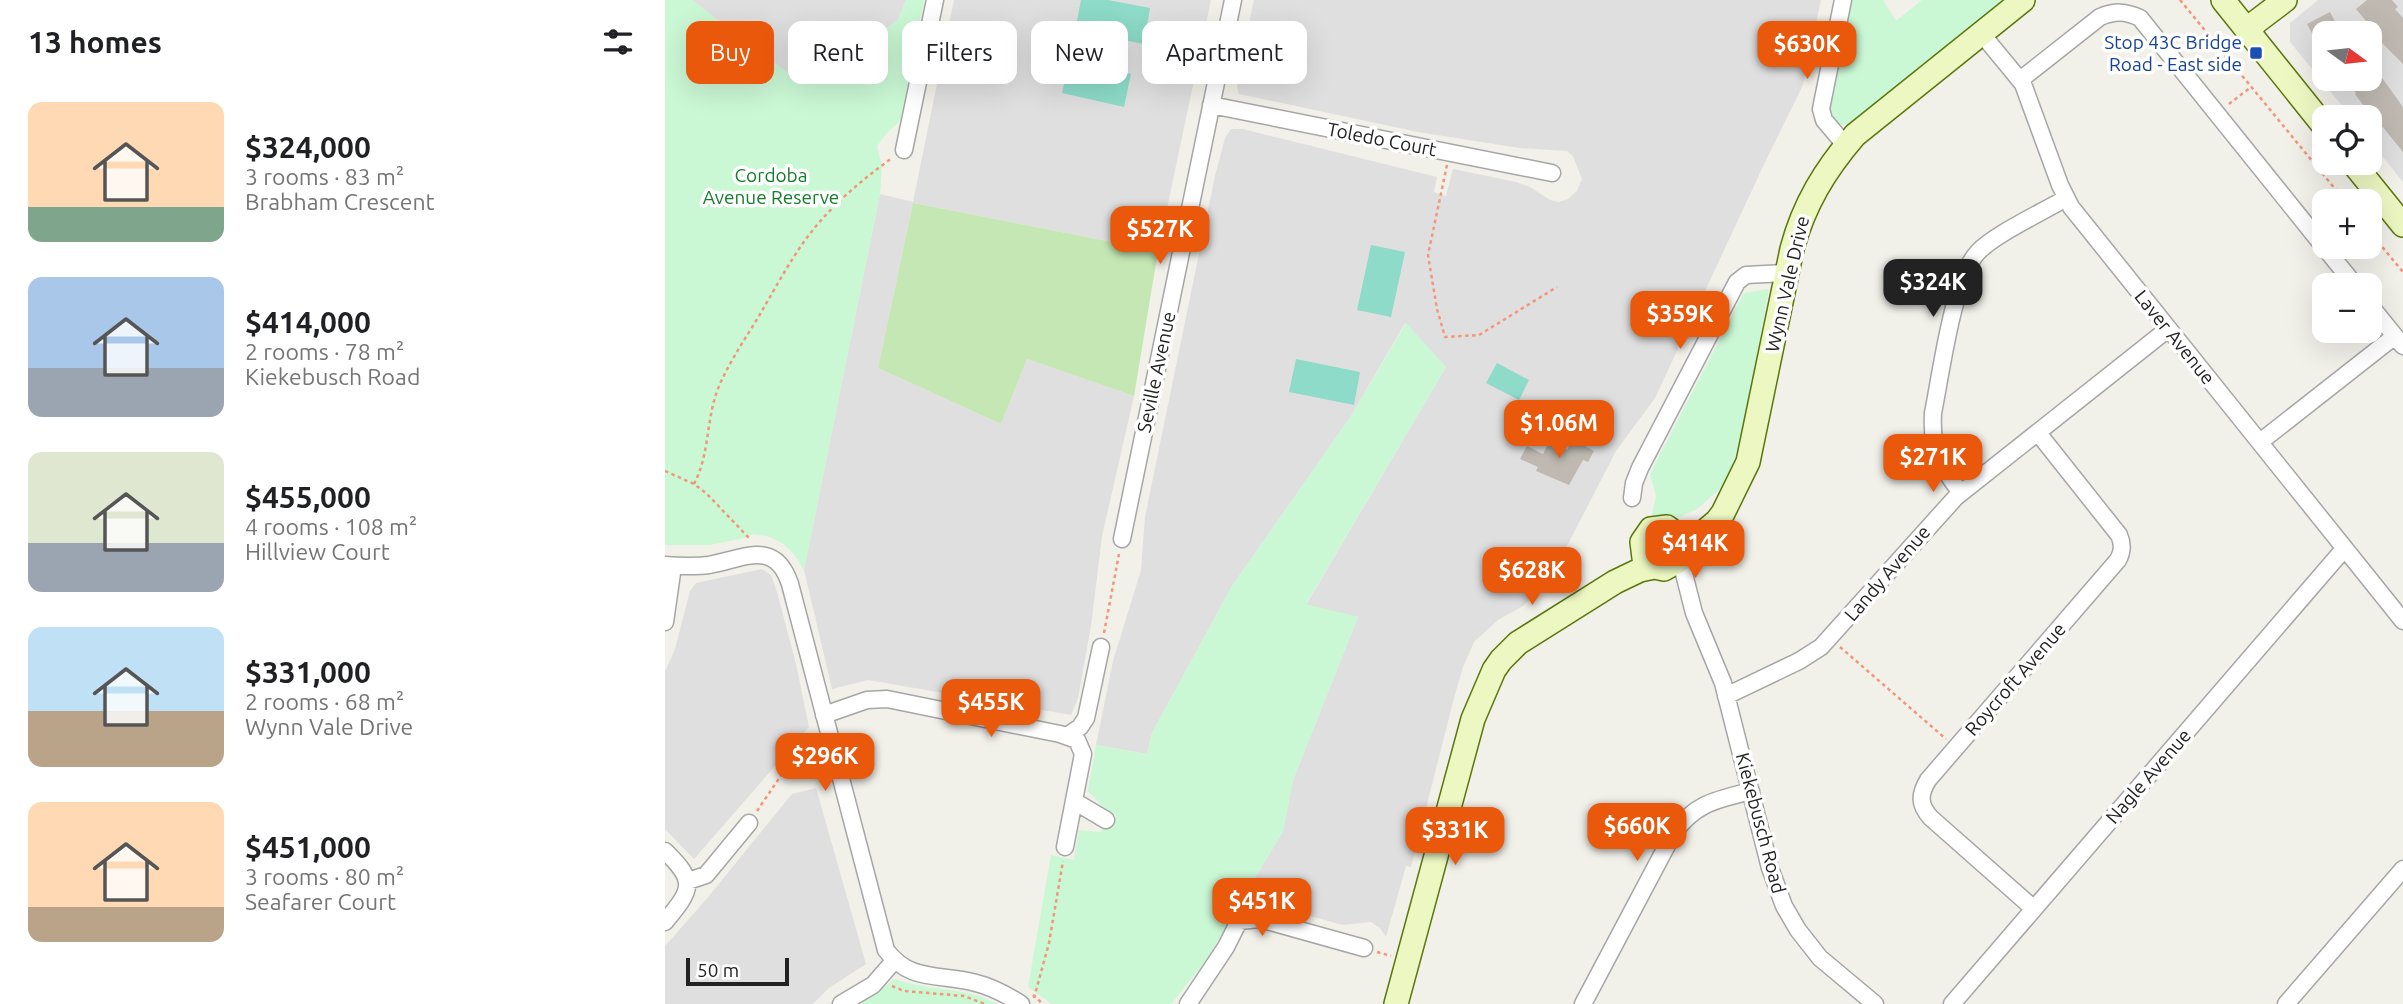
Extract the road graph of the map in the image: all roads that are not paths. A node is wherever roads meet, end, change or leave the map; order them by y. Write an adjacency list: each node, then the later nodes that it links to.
1 (935, 0): 15 (street)
2 (1233, 0): 11 (street, Seville Avenue)
3 (1843, 0): 14 (street)
4 (2023, 0): 9 (main road, Wynn Vale Drive)
5 (2223, 0): 8 (main road)
6 (2238, 0): 8 (main road)
7 (2285, 0): 8 (main road)
8 (2252, 27): 12 (main road); 13 (main road)
9 (1982, 33): 10 (street, Laver Avenue); 14 (main road, Wynn Vale Drive)
10 (2020, 80): 19 (street, Laver Avenue); 22 (street)
11 (1211, 105): 16 (street, Toledo Court); 35 (street, Seville Avenue)
12 (2321, 105)
13 (2312, 110)
14 (1846, 146): 24 (main road, Wynn Vale Drive)
15 (904, 150)
16 (1552, 173)
17 (2363, 175): 21 (main road)
18 (2378, 175): 20 (main road)
19 (2066, 198): 27 (street, Laver Avenue); 32 (street)
20 (2403, 207)
21 (2403, 225)
22 (2312, 232)
23 (2334, 259): 25 (street)
24 (1787, 273): 31 (main road, Wynn Vale Drive); 33 (street)
25 (2345, 273)
26 (2382, 320): 28 (street)
27 (2168, 329): 29 (street, Landy Avenue); 30 (street, Laver Avenue)
28 (2399, 341): 30 (street)
29 (2038, 433): 32 (street, Landy Avenue); 55 (street, Roycroft Avenue)
30 (2260, 442): 37 (street, Laver Avenue)
31 (1734, 492): 34 (main road, Wynn Vale Drive); 38 (main road, Wynn Vale Drive)
32 (1961, 493): 43 (street, Landy Avenue)
33 (1632, 498)
34 (1668, 527): 36 (main road); 38 (main road)
35 (1122, 538)
36 (1641, 546): 38 (main road); 45 (main road, Wynn Vale Drive)
37 (2344, 549): 40 (street, Laver Avenue); 55 (street, Nagle Avenue)
38 (1670, 561): 43 (street, Kiekebusch Road); 45 (main road, Wynn Vale Drive)
39 (669, 565): 41 (street); 44 (street)
40 (2403, 621)
41 (665, 622)
42 (1101, 647): 46 (street)
43 (1727, 696): 47 (street, Kiekebusch Road)
44 (824, 715): 46 (street); 58 (street)
45 (1473, 719): 63 (main road, Wynn Vale Drive)
46 (1067, 736): 48 (street)
47 (1751, 791): 59 (street); 65 (street, Kiekebusch Road)
48 (1075, 800): 49 (street); 51 (street)
49 (1106, 820)
50 (749, 823): 54 (street)
51 (1065, 847)
52 (665, 851): 54 (street)
53 (2403, 869): 67 (street)
54 (688, 881): 56 (street)
55 (2034, 909): 66 (street, Nagle Avenue)
56 (665, 922)
57 (1364, 948): 62 (street)
58 (894, 961): 60 (street); 61 (street)
59 (1585, 999): 64 (street)
60 (841, 1004)
61 (1021, 1004)
62 (1188, 1004)
63 (1396, 1004)
64 (1603, 1004)
65 (1875, 1004)
66 (1952, 1004)
67 (2286, 1004)

